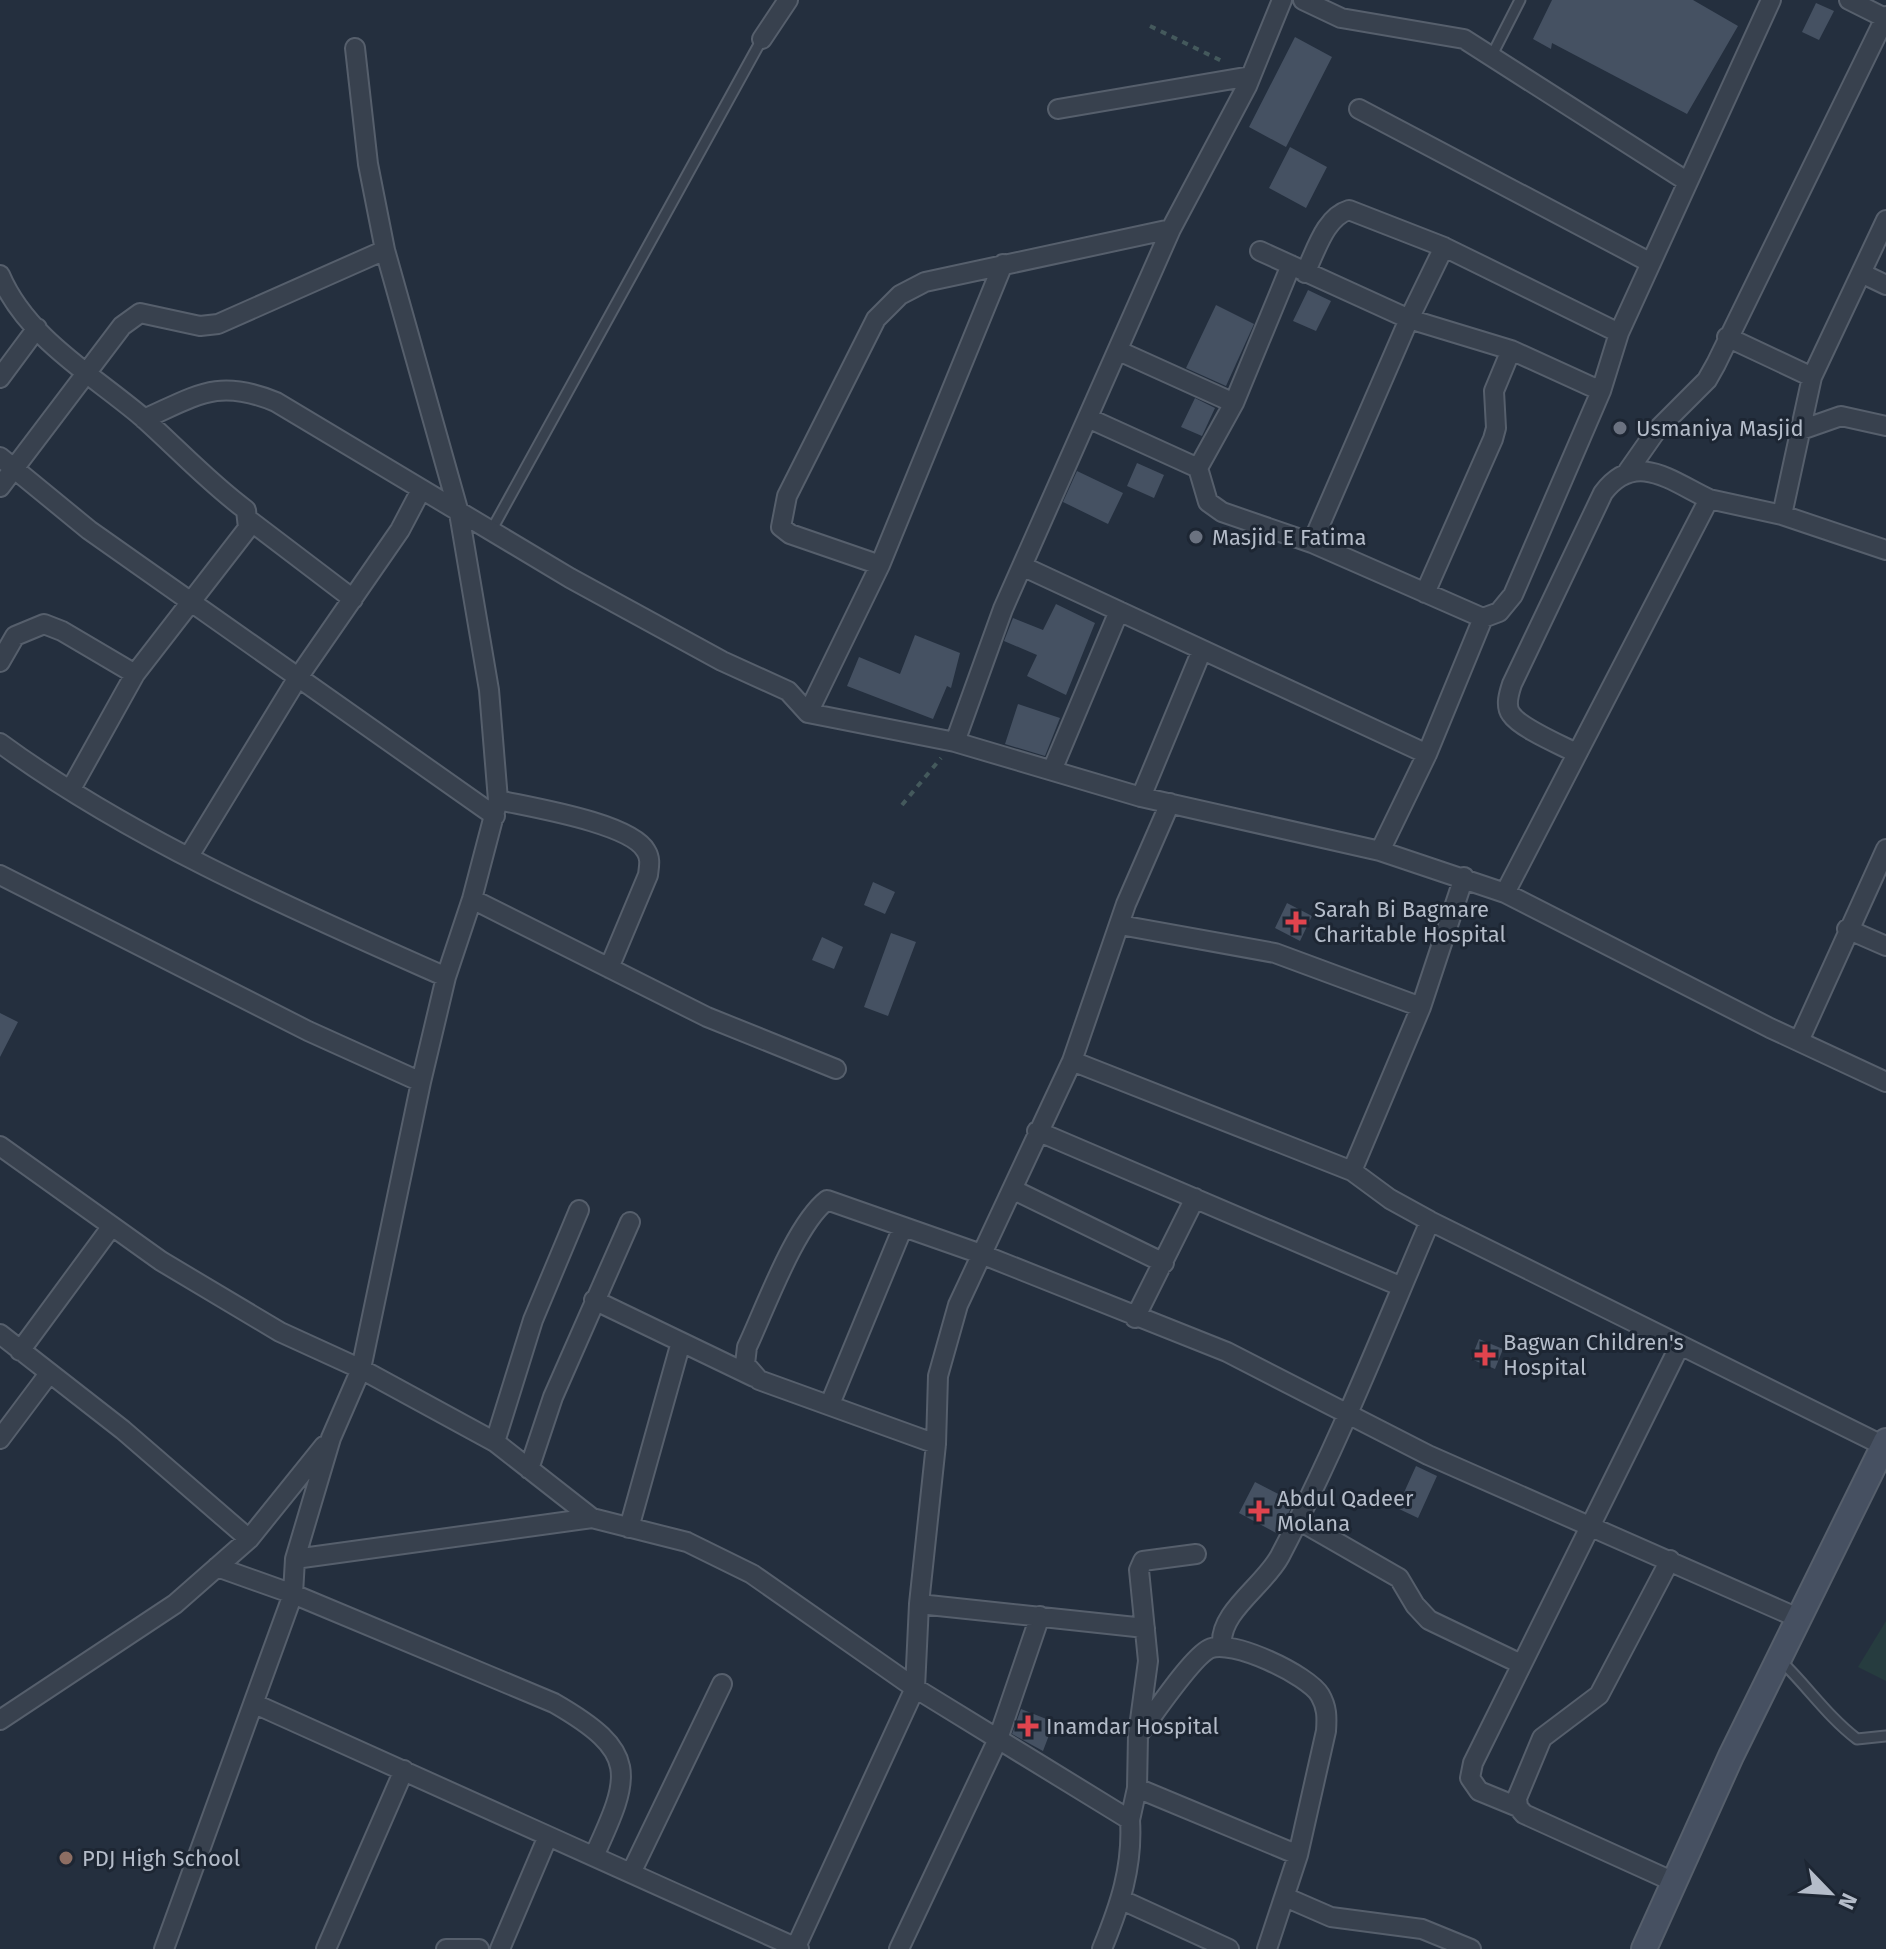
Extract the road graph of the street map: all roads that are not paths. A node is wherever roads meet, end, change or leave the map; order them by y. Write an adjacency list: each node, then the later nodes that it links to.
1 (788, 0): 8 (street)
2 (1282, 0): 11 (street)
3 (1303, 0): 10 (street)
4 (1520, 0): 10 (lane)
5 (1771, 0): 14 (street)
6 (1849, 0): 7 (street)
7 (1885, 17): 29 (street)
8 (762, 39): 50 (lane)
9 (355, 48): 18 (street)
10 (1492, 55): 14 (street)
11 (1251, 76): 12 (street); 16 (street)
12 (1058, 109)
13 (1359, 109): 20 (street)
14 (1688, 182): 20 (street)
15 (1886, 220): 23 (street)
16 (1171, 229): 21 (street); 31 (street)
17 (1444, 247): 22 (street); 26 (street); 28 (street)
18 (385, 250): 32 (street); 47 (street)
19 (1260, 251): 22 (street)
20 (1651, 263): 28 (street)
21 (1003, 264): 53 (street); 53 (street)
22 (1298, 269): 26 (street); 36 (street)
23 (1861, 273): 25 (street); 33 (street)
24 (0, 275): 27 (street)
25 (1886, 285)
26 (1409, 319): 30 (street); 51 (street)
27 (37, 328): 32 (street); 34 (street)
28 (1619, 333): 35 (street)
29 (1727, 337): 33 (street); 43 (street)
30 (1511, 350): 35 (street); 55 (street)
31 (1119, 351): 36 (street); 37 (street)
32 (88, 373): 38 (street); 41 (street)
33 (1812, 377): 40 (street)
34 (0, 378)
35 (1601, 391): 59 (street)
36 (1234, 403): 42 (street)
37 (1088, 418): 42 (street); 54 (street)
38 (144, 419): 45 (street); 49 (street)
39 (1886, 426): 40 (street)
40 (1801, 430): 48 (street)
41 (7, 464): 44 (street); 57 (street)
42 (1198, 468): 51 (street)
43 (1628, 471): 46 (street); 67 (street)
44 (0, 487)
45 (421, 490): 47 (street); 56 (street)
46 (1709, 499): 48 (street); 67 (street)
47 (459, 513): 50 (street); 73 (street)
48 (1782, 515): 52 (street)
49 (249, 520): 56 (street); 57 (street)
50 (491, 531): 64 (street)
51 (1312, 543): 55 (street)
52 (1886, 550)
53 (880, 565): 64 (street)
54 (1022, 566): 58 (street); 65 (street)
55 (1425, 593): 59 (street)
56 (353, 599): 63 (street)
57 (190, 601): 62 (street); 63 (street)
58 (1119, 611): 60 (street); 69 (street)
59 (1483, 618): 68 (street)
60 (1202, 650): 68 (street); 71 (street)
61 (0, 662): 62 (street)
62 (135, 674): 70 (street)
63 (297, 679): 73 (street); 76 (street)
64 (808, 713): 65 (street)
65 (955, 742): 69 (street)
66 (0, 743): 70 (street)
67 (1576, 753): 79 (street)
68 (1427, 754): 75 (street)
69 (1053, 768): 71 (street)
70 (71, 789): 76 (street)
71 (1141, 797): 72 (street)
72 (1170, 803): 75 (street); 81 (street)
73 (496, 808): 80 (street); 84 (street)
74 (1886, 849): 82 (street)
75 (1380, 851): 78 (street)
76 (189, 856): 85 (street)
77 (0, 875): 90 (street)
78 (1464, 877): 79 (street); 86 (street)
79 (1505, 893): 87 (street)
80 (472, 899): 84 (street); 85 (street)
81 (1120, 925): 86 (street); 88 (street)
82 (1847, 929): 83 (street); 87 (street)
83 (1886, 946)
84 (609, 968): 89 (street)
85 (446, 977): 90 (street)
86 (1421, 1007): 94 (street)
87 (1799, 1041): 91 (street)
88 (1072, 1061): 92 (street); 94 (street)
89 (836, 1069)
90 (421, 1082): 111 (street)
91 (1886, 1082)
92 (1037, 1131): 95 (street); 96 (street)
93 (0, 1146): 100 (street)
94 (1352, 1171): 98 (street)
95 (1014, 1190): 102 (street); 103 (street)
96 (1195, 1198): 103 (street); 104 (street)
97 (579, 1210): 118 (street)
98 (1430, 1221): 104 (street); 109 (street)
99 (630, 1222): 105 (street)
100 (112, 1226): 110 (street); 111 (street)
101 (903, 1227): 102 (street); 113 (street); 114 (street)
102 (981, 1254): 106 (street); 120 (street)
103 (1164, 1263): 106 (street)
104 (1402, 1287): 115 (street)
105 (594, 1300): 108 (street); 121 (street)
106 (1135, 1318): 115 (street)
107 (0, 1334): 110 (street)
108 (681, 1342): 113 (street); 125 (street)
109 (1680, 1345): 119 (street); 124 (street)
110 (20, 1351): 112 (street)
111 (361, 1369): 116 (street); 118 (street)
112 (48, 1375): 117 (street); 126 (street)
113 (759, 1380): 114 (street)
114 (830, 1404): 120 (street)
115 (1348, 1414): 123 (street); 124 (street)
116 (331, 1438): 126 (street); 128 (street)
117 (0, 1439)
118 (495, 1442): 121 (street)
119 (1885, 1443): 134 (street)
120 (936, 1444): 132 (street)
121 (529, 1469): 122 (street)
122 (592, 1518): 125 (street); 128 (street)
123 (1298, 1520): 136 (street); 138 (street)
124 (1588, 1524): 129 (street); 138 (street)
125 (629, 1528): 140 (street)
126 (249, 1539): 130 (street)
127 (1196, 1554): 135 (street)
128 (295, 1559): 131 (street)
129 (1670, 1560): 134 (street); 148 (street)
130 (217, 1567): 131 (street); 142 (street)
131 (293, 1594): 141 (street); 152 (street)
132 (919, 1604): 133 (street); 140 (street)
133 (1040, 1616): 135 (street); 145 (street)
134 (1798, 1618): 137 (street)
135 (1145, 1628): 143 (street)
136 (1222, 1645): 143 (street); 151 (street)
137 (1778, 1659): 144 (lane); 154 (street)
138 (1521, 1664): 148 (street)
139 (722, 1684): 153 (street)
140 (915, 1688): 145 (street); 157 (street)
141 (255, 1704): 146 (street); 158 (street)
142 (0, 1720)
143 (1138, 1735): 147 (street)
144 (1886, 1736)
145 (998, 1739): 149 (street); 163 (street)
146 (404, 1770): 150 (street); 159 (street)
147 (1137, 1788): 149 (street); 151 (street)
148 (1518, 1807): 154 (street)
149 (1130, 1820): 156 (street)
150 (548, 1836): 152 (street); 162 (street)
151 (1298, 1855): 155 (street)
152 (594, 1856): 153 (street)
153 (631, 1873): 157 (street)
154 (1674, 1882): 168 (street)
155 (1285, 1897): 166 (street); 167 (street)
156 (1122, 1900): 164 (street); 165 (street)
157 (796, 1948)
158 (164, 1949)
159 (326, 1949)
160 (446, 1949): 161 (street)
161 (479, 1949)
162 (500, 1949)
163 (899, 1949)
164 (1102, 1949)
165 (1229, 1949)
166 (1267, 1949)
167 (1471, 1949)
168 (1644, 1949)

